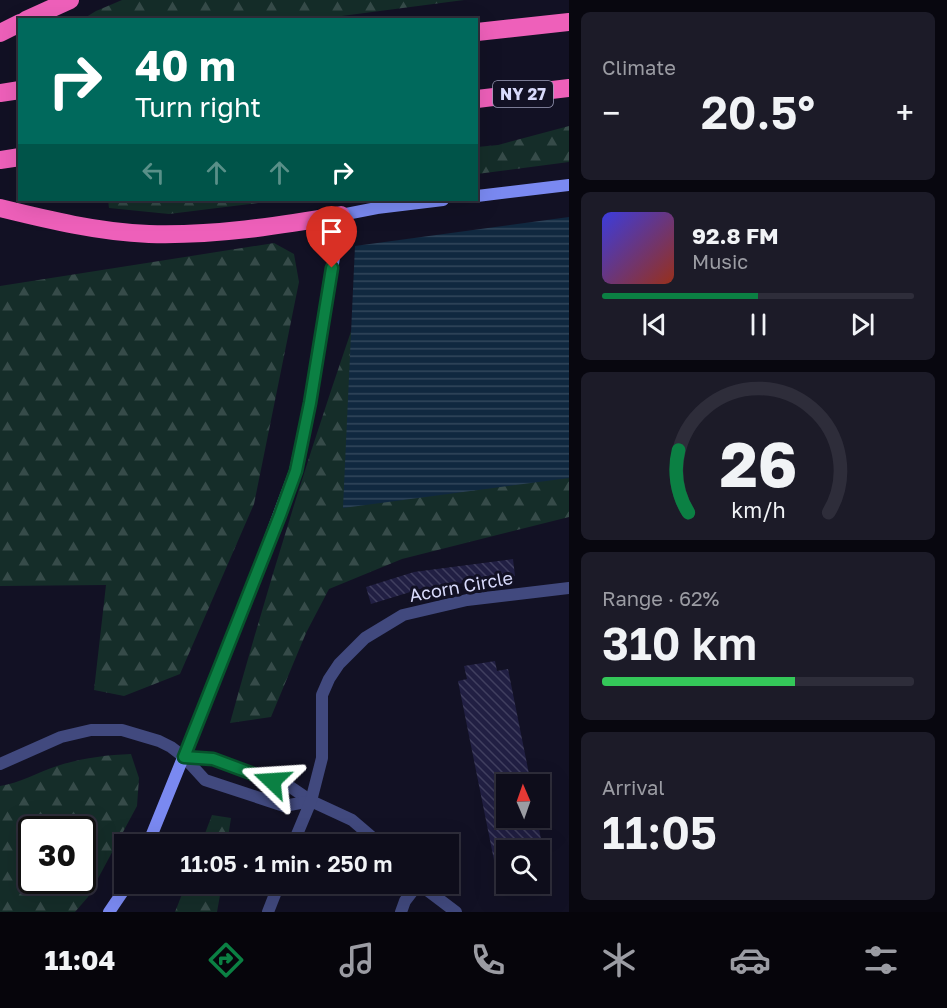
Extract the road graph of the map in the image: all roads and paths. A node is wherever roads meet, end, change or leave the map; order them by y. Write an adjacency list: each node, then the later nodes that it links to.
1 (70, 0): 2 (highway)
2 (30, 18)
3 (569, 22): 5 (highway)
4 (18, 24): 6 (highway)
5 (478, 32)
6 (0, 33)
7 (569, 88): 10 (highway, NY 27)
8 (18, 90): 9 (highway)
9 (0, 93)
10 (478, 99)
11 (18, 157): 12 (highway)
12 (0, 160)
13 (569, 185): 14 (street)
14 (478, 196)
15 (435, 201): 17 (street)
16 (0, 208): 17 (highway)
17 (341, 215): 19 (street)
18 (569, 588): 23 (street, Acorn Circle)
19 (184, 757): 20 (street); 21 (street); 22 (street); 24 (street)
20 (0, 764)
21 (239, 769): 22 (street); 23 (street)
22 (233, 789): 23 (street)
23 (311, 801): 25 (street, Acorn Circle); 26 (street)
24 (152, 834)
25 (297, 834)
26 (368, 834)
27 (121, 894): 31 (street)
28 (275, 894): 32 (street)
29 (410, 894): 33 (street)
30 (432, 894): 34 (street)
31 (109, 912)
32 (268, 912)
33 (401, 912)
34 (456, 912)

